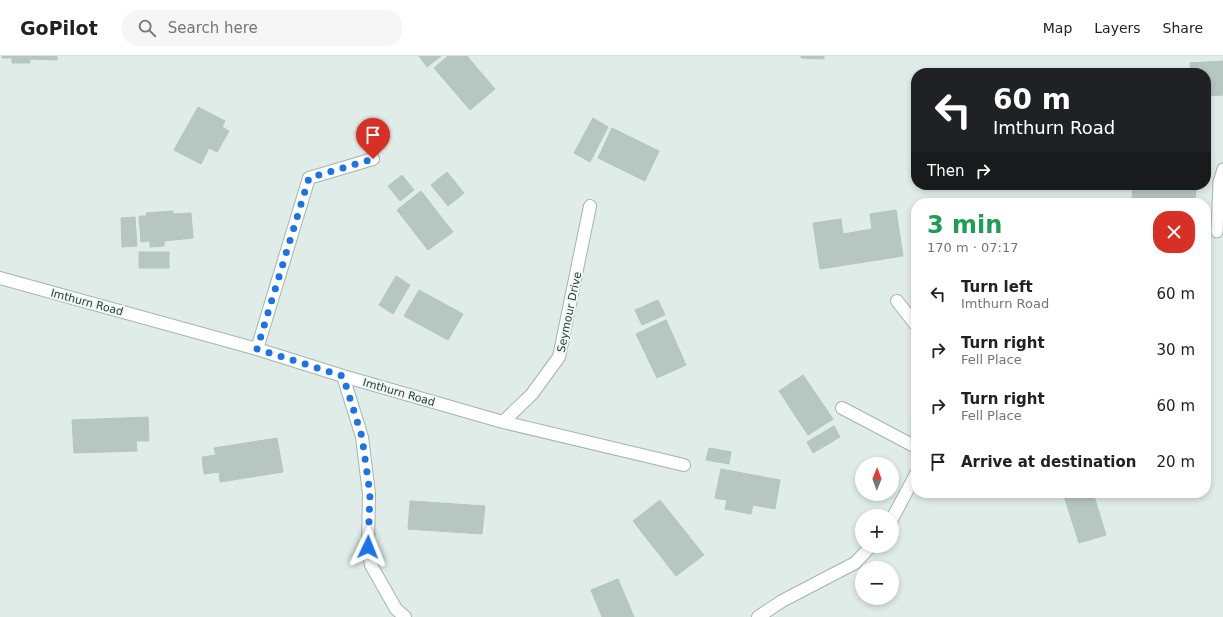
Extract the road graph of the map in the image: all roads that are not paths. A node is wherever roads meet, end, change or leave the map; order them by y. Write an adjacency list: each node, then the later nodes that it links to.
1 (373, 159): 8 (street)
2 (1223, 169): 4 (lane)
3 (590, 206): 11 (street, Seymour Drive)
4 (1217, 232)
5 (0, 278): 8 (street, Imthurn Road)
6 (897, 302): 7 (street)
7 (911, 319)
8 (257, 349): 9 (street, Imthurn Road)
9 (343, 376): 11 (street, Imthurn Road); 17 (street)
10 (842, 408): 12 (street)
11 (503, 422): 13 (street, Imthurn Road)
12 (911, 444)
13 (684, 465)
14 (911, 483): 15 (street)
15 (897, 509)
16 (864, 553): 18 (street)
17 (405, 617)
18 (758, 617)

